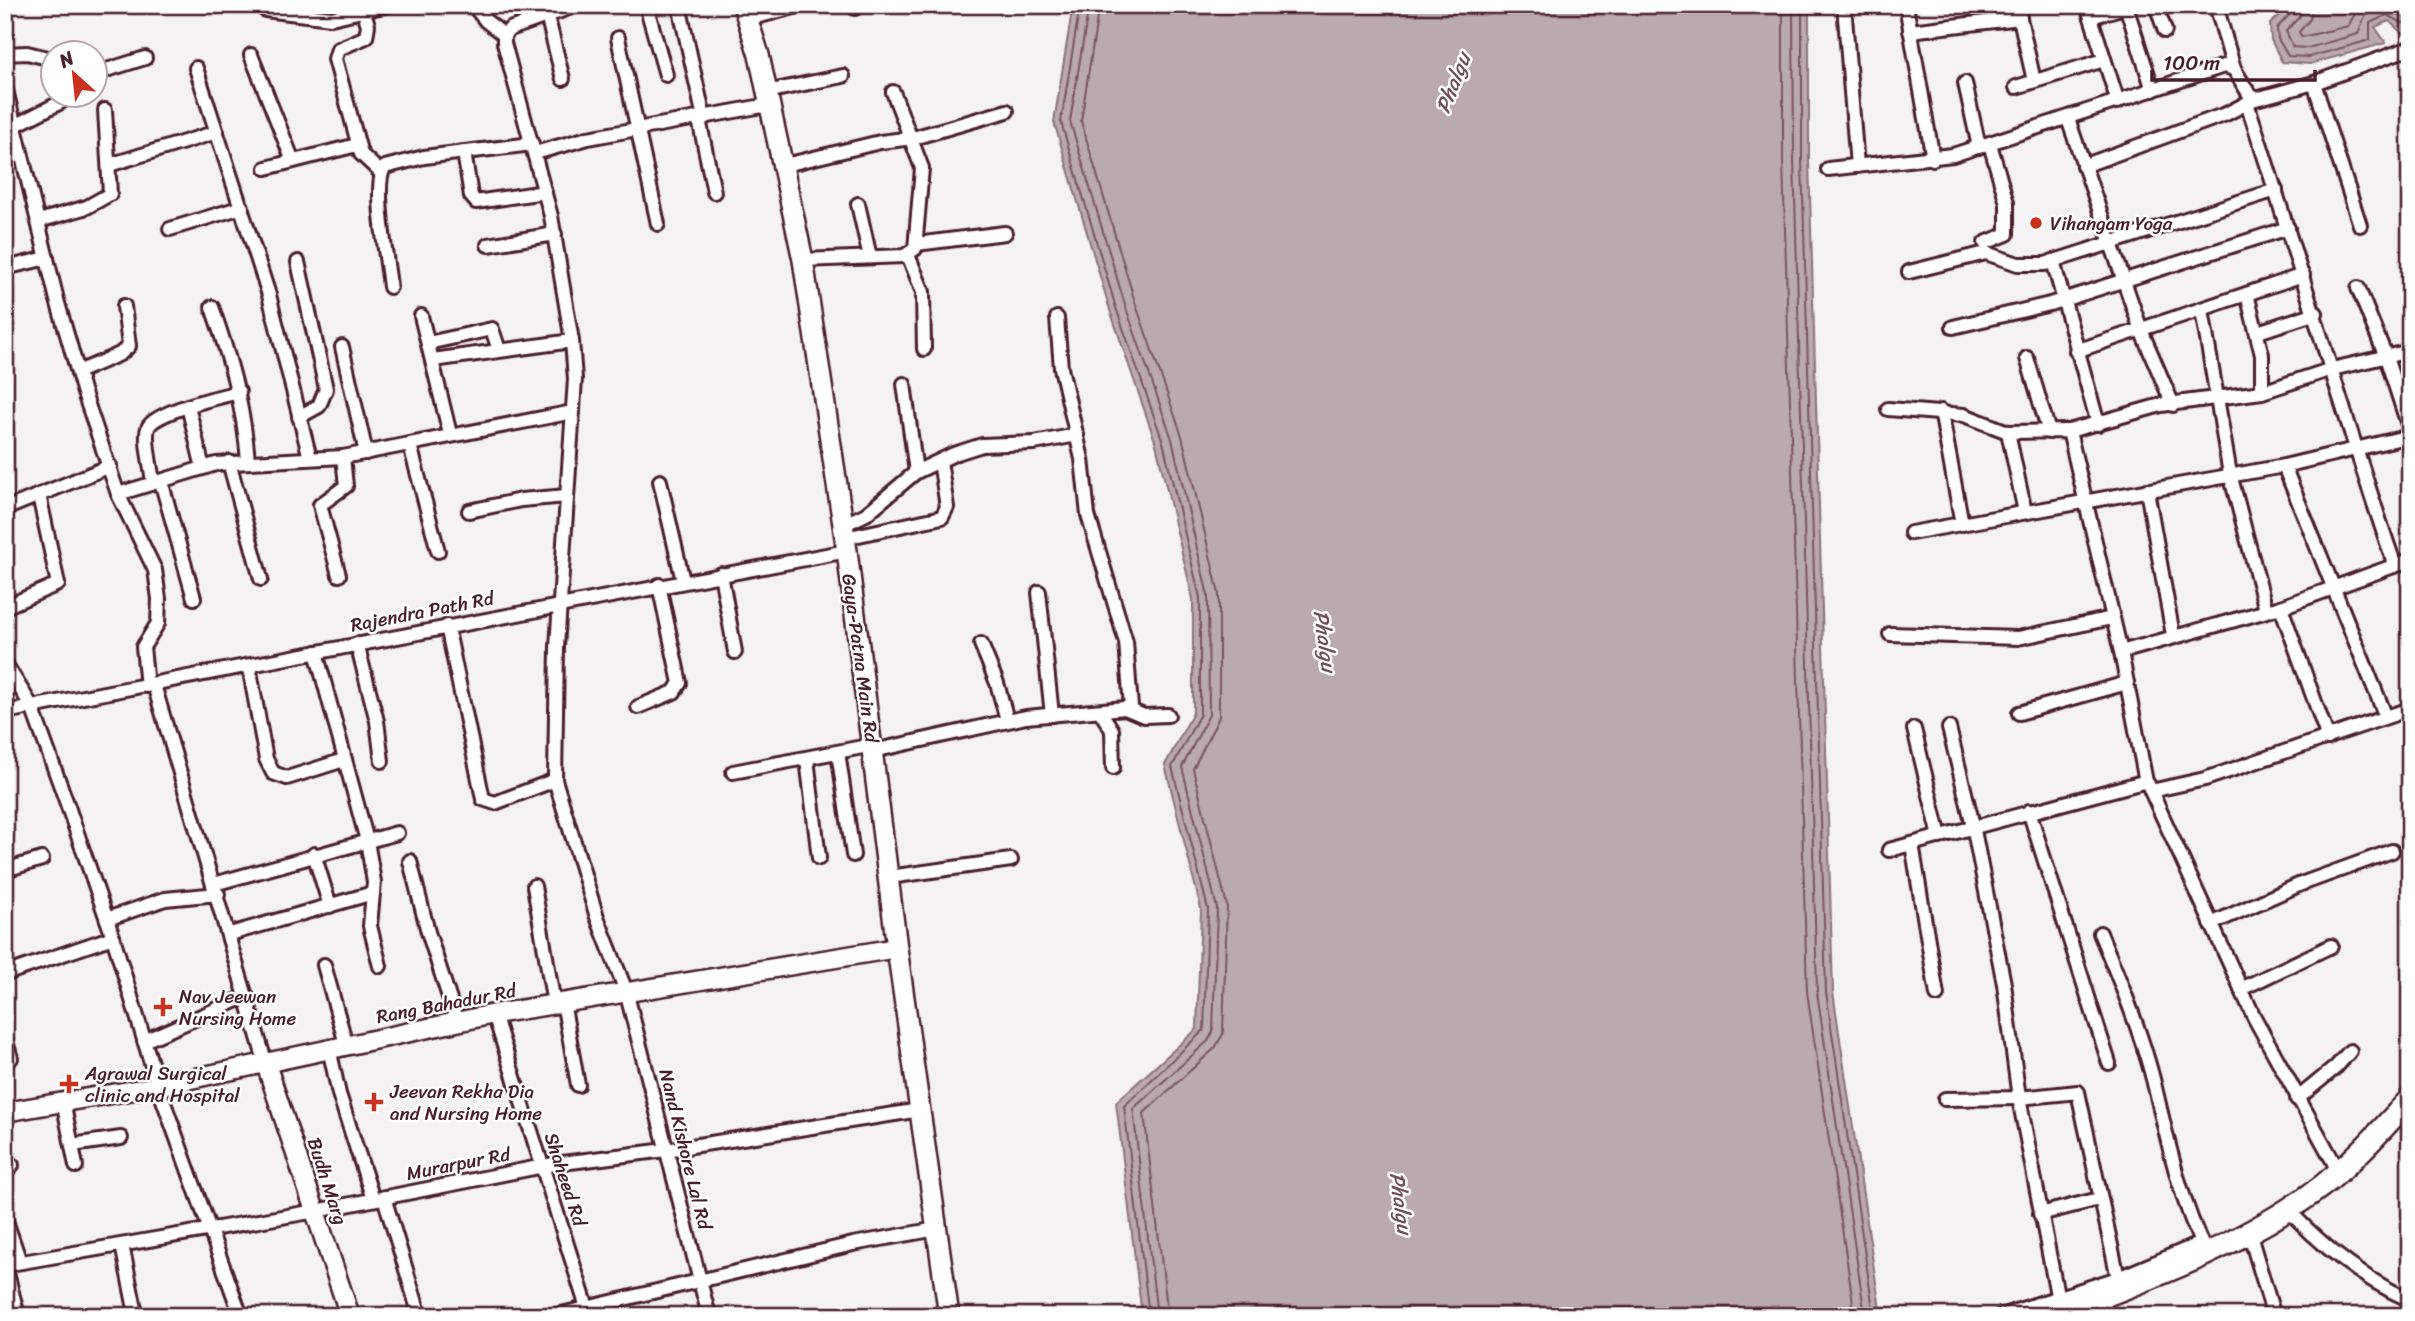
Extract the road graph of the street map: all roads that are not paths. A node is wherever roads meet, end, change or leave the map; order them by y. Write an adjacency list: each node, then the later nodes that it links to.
1 (388, 5): 14 (street)
2 (472, 5): 20 (street)
3 (577, 5): 17 (street)
4 (646, 5): 31 (street)
5 (679, 5): 47 (street)
6 (802, 5): 15 (street)
7 (1844, 5): 61 (street)
8 (1906, 5): 18 (street)
9 (2156, 5): 19 (street)
10 (2216, 5): 29 (street)
11 (2129, 6): 13 (street); 39 (street)
12 (265, 10): 14 (street)
13 (2089, 11): 27 (street)
14 (364, 12): 53 (street)
15 (746, 12): 41 (main road, Gaya-Patna Main Rd)
16 (2019, 12): 18 (street); 34 (street)
17 (547, 15): 20 (street); 33 (street)
18 (1910, 31): 57 (street)
19 (2165, 31)
20 (504, 35): 55 (street, Nand Kishore Lal Rd)
21 (618, 38): 50 (street)
22 (2410, 48): 36 (street)
23 (5, 54): 25 (street)
24 (251, 55): 58 (street)
25 (38, 56)
26 (145, 58): 30 (street)
27 (2104, 60): 34 (street); 43 (street)
28 (196, 68): 51 (street)
29 (2234, 69): 39 (street); 42 (street)
30 (108, 70)
31 (666, 75)
32 (843, 76): 41 (street)
33 (563, 79)
34 (2034, 81): 38 (street)
35 (1965, 83): 54 (street)
36 (2314, 83): 42 (street); 73 (street)
37 (5, 86): 49 (street)
38 (2016, 87)
39 (2153, 90): 43 (street)
40 (893, 92): 52 (street)
41 (767, 98): 47 (street); 60 (main road, Gaya-Patna Main Rd)
42 (2251, 101): 62 (street); 66 (street)
43 (2118, 102): 48 (street)
44 (49, 108): 49 (street)
45 (104, 110): 59 (street)
46 (1007, 111): 52 (street)
47 (701, 118): 50 (street); 68 (street)
48 (2068, 119): 54 (street); 62 (street)
49 (16, 125): 71 (street)
50 (639, 128): 55 (street); 72 (street)
51 (217, 132): 59 (street); 70 (street)
52 (913, 138): 60 (street); 81 (street)
53 (357, 145): 58 (street); 65 (street)
54 (1985, 146): 57 (street); 78 (street)
55 (533, 148): 56 (street); 67 (street, Nand Kishore Lal Rd)
56 (464, 152): 65 (street); 67 (street)
57 (1933, 159): 61 (street)
58 (293, 161): 63 (street)
59 (109, 165): 71 (street)
60 (782, 166): 84 (main road, Gaya-Patna Main Rd)
61 (1857, 166): 64 (street)
62 (2083, 166): 79 (street)
63 (266, 168)
64 (1828, 169)
65 (380, 172): 91 (street)
66 (2276, 190): 74 (street); 79 (street)
67 (545, 192): 77 (street, Nand Kishore Lal Rd)
68 (714, 192)
69 (858, 204): 82 (street)
70 (242, 207): 75 (street); 125 (street)
71 (39, 221): 83 (street)
72 (658, 225)
73 (2360, 225)
74 (2288, 228): 89 (street); 90 (street)
75 (170, 229)
76 (1005, 233): 81 (street)
77 (555, 234): 80 (street); 104 (street, Nand Kishore Lal Rd)
78 (1985, 243)
79 (2110, 243): 85 (street); 90 (street)
80 (488, 245)
81 (912, 250): 82 (street); 107 (street)
82 (870, 257): 84 (street)
83 (47, 258): 87 (street); 115 (street)
84 (803, 260): 158 (main road, Gaya-Patna Main Rd)
85 (2053, 261): 88 (street); 94 (street)
86 (298, 262): 125 (street)
87 (5, 268)
88 (1909, 271)
89 (2303, 275): 93 (street); 98 (street)
90 (2125, 281): 94 (street); 102 (street)
91 (390, 287)
92 (2358, 288): 111 (street)
93 (2247, 294): 97 (street); 103 (street)
94 (2064, 300): 101 (street); 109 (street)
95 (124, 306): 115 (street)
96 (212, 307): 117 (street)
97 (2202, 310): 102 (street); 119 (street)
98 (2316, 313): 103 (street); 114 (street)
99 (421, 316): 105 (street)
100 (1057, 318): 132 (street)
101 (1953, 327)
102 (2141, 330): 109 (street); 120 (street)
103 (2258, 332): 118 (street)
104 (572, 341): 108 (street); 124 (street, Nand Kishore Lal Rd)
105 (429, 343): 108 (street); 113 (street)
106 (342, 347): 135 (street)
107 (924, 349)
108 (499, 351): 113 (street)
109 (2076, 351): 126 (street)
110 (2410, 351): 111 (street)
111 (2386, 357): 114 (street); 131 (street)
112 (2027, 358): 129 (street)
113 (433, 360): 130 (street)
114 (2332, 369): 118 (street); 134 (street)
115 (78, 372): 141 (street)
116 (904, 384): 144 (street)
117 (239, 392): 121 (street); 138 (street)
118 (2262, 392): 119 (street)
119 (2219, 399): 120 (street); 145 (street)
120 (2173, 405): 126 (street)
121 (188, 406): 143 (street); 147 (street)
122 (1888, 409): 123 (street)
123 (1941, 411): 128 (street); 156 (street)
124 (573, 412): 130 (street); 151 (street, Nand Kishore Lal Rd)
125 (299, 417): 137 (street)
126 (2098, 424): 127 (street)
127 (2068, 431): 129 (street); 152 (street)
128 (2008, 432): 129 (street); 155 (street)
129 (2049, 432)
130 (450, 434): 133 (street)
131 (2410, 434): 134 (street)
132 (1077, 435): 139 (street); 189 (street)
133 (410, 445): 135 (street); 159 (street)
134 (2354, 448): 142 (street); 161 (street)
135 (366, 453): 136 (street)
136 (343, 457): 137 (street); 163 (street)
137 (310, 458): 138 (street)
138 (248, 461): 140 (street)
139 (940, 461): 144 (street); 158 (street, Rajendra Path Rd)
140 (229, 462): 143 (street); 164 (street)
141 (110, 466): 149 (street); 150 (street)
142 (2284, 466): 145 (street); 167 (street)
143 (203, 468): 147 (street)
144 (916, 472): 158 (street)
145 (2230, 474): 148 (street); 173 (street)
146 (660, 481): 165 (street)
147 (157, 482): 149 (street); 169 (street)
148 (2147, 490): 152 (street); 177 (street)
149 (118, 494): 186 (street)
150 (39, 495): 153 (street); 171 (street)
151 (567, 496): 154 (street); 170 (street, Nand Kishore Lal Rd)
152 (2083, 503): 155 (street); 174 (street)
153 (5, 509)
154 (469, 511)
155 (2025, 512): 156 (street)
156 (1962, 524): 157 (street)
157 (1911, 533)
158 (845, 538): 162 (street, Rajendra Path Rd); 201 (main road, Gaya-Patna Main Rd)
159 (438, 551)
160 (2410, 560): 161 (street)
161 (2395, 566): 167 (street)
162 (721, 574): 165 (street, Rajendra Path Rd); 181 (street)
163 (339, 575)
164 (261, 579)
165 (683, 581): 166 (street, Rajendra Path Rd)
166 (659, 585): 170 (street, Rajendra Path Rd); 188 (street)
167 (2332, 588): 172 (street); 196 (street)
168 (1038, 592): 194 (street)
169 (194, 598)
170 (559, 603): 175 (street, Rajendra Path Rd); 208 (street, Nand Kishore Lal Rd)
171 (5, 607)
172 (2281, 607): 173 (street); 200 (street)
173 (2266, 610): 177 (street)
174 (2112, 618): 176 (street); 182 (street)
175 (447, 626): 178 (street, Rajendra Path Rd); 208 (street)
176 (1890, 634)
177 (2173, 635): 182 (street)
178 (357, 644): 180 (street, Rajendra Path Rd); 205 (street)
179 (981, 644): 197 (street)
180 (316, 652): 184 (street, Rajendra Path Rd); 204 (street)
181 (735, 652)
182 (2121, 652): 185 (street)
183 (5, 663): 187 (street)
184 (249, 666): 186 (street, Rajendra Path Rd); 204 (street)
185 (2127, 683): 193 (street); 209 (street)
186 (150, 686): 187 (street, Rajendra Path Rd); 227 (street)
187 (32, 707): 192 (street, Rajendra Path Rd); 230 (street)
188 (638, 707)
189 (1131, 708): 191 (street); 195 (street)
190 (2410, 709): 196 (street)
191 (1100, 710): 194 (street); 206 (street)
192 (5, 712)
193 (2019, 713)
194 (1052, 715): 197 (street)
195 (1168, 715)
196 (2386, 717): 200 (street)
197 (1007, 720): 201 (street)
198 (1949, 728): 211 (street)
199 (1914, 729): 213 (street)
200 (2328, 738): 209 (street)
201 (873, 748): 202 (street); 225 (main road, Gaya-Patna Main Rd)
202 (838, 752): 203 (street); 219 (street)
203 (807, 759): 207 (street); 220 (street)
204 (344, 760): 214 (street)
205 (382, 761)
206 (1113, 768)
207 (733, 772)
208 (555, 780): 241 (street, Nand Kishore Lal Rd)
209 (2148, 787): 210 (street); 231 (street)
210 (2029, 811): 211 (street); 253 (street)
211 (1973, 825): 213 (street); 256 (street)
212 (397, 834): 214 (street)
213 (1940, 837): 215 (street)
214 (367, 841): 218 (street); 228 (street)
215 (1912, 844): 216 (street); 242 (street)
216 (1889, 850)
217 (2392, 851): 231 (street)
218 (314, 854): 227 (street); 229 (street)
219 (853, 855)
220 (819, 858)
221 (42, 859): 224 (street)
222 (1011, 860): 225 (street)
223 (410, 861): 246 (street)
224 (5, 870)
225 (889, 877): 236 (main road, Gaya-Patna Main Rd)
226 (534, 886): 244 (street)
227 (216, 889): 230 (street); 233 (street)
228 (373, 893): 229 (street); 238 (street)
229 (330, 905): 233 (street)
230 (107, 919): 234 (street)
231 (2211, 924): 240 (street)
232 (2101, 933): 280 (street)
233 (230, 934): 243 (street)
234 (113, 937): 239 (street); 248 (street)
235 (2331, 946): 240 (street)
236 (897, 947): 241 (street, Rang Bahadur Rd); 261 (main road, Gaya-Patna Main Rd)
237 (324, 965): 249 (street)
238 (380, 966)
239 (5, 974)
240 (2241, 989): 258 (street)
241 (626, 991): 244 (street, Rang Bahadur Rd); 266 (street, Nand Kishore Lal Rd)
242 (1937, 995)
243 (247, 996): 248 (street); 252 (street)
244 (558, 1003): 245 (street, Rang Bahadur Rd); 254 (street)
245 (494, 1014): 246 (street, Rang Bahadur Rd); 267 (street, Shaheed Rd)
246 (457, 1022): 249 (street, Rang Bahadur Rd)
247 (5, 1038): 251 (street)
248 (144, 1041): 255 (street)
249 (338, 1046): 252 (street, Rang Bahadur Rd); 270 (street)
250 (2350, 1051): 258 (street)
251 (11, 1058)
252 (265, 1061): 255 (street, Rang Bahadur Rd); 272 (street, Budh Marg)
253 (2109, 1063)
254 (578, 1085)
255 (158, 1086): 260 (street, Rang Bahadur Rd); 277 (street)
256 (2019, 1098): 257 (street); 271 (street); 273 (street)
257 (1944, 1099)
258 (2297, 1099): 269 (street)
259 (2410, 1099): 269 (highway)
260 (63, 1101): 262 (street, Rang Bahadur Rd); 265 (street)
261 (920, 1110): 266 (street, Murarpur Rd); 276 (main road, Gaya-Patna Main Rd)
262 (5, 1112)
263 (2410, 1113): 274 (highway)
264 (121, 1138): 265 (street)
265 (72, 1145): 268 (street)
266 (666, 1150): 267 (street, Murarpur Rd); 284 (street, Nand Kishore Lal Rd)
267 (541, 1166): 270 (street, Murarpur Rd); 289 (street, Shaheed Rd)
268 (76, 1167)
269 (2339, 1172): 280 (highway)
270 (379, 1198): 272 (street, Murarpur Rd); 293 (street)
271 (2099, 1199): 273 (street); 283 (street)
272 (316, 1212): 277 (street, Murarpur Rd); 292 (street, Budh Marg)
273 (2040, 1214): 286 (street)
274 (2295, 1217): 278 (highway); 285 (street)
275 (5, 1218): 281 (street)
276 (937, 1229): 284 (street); 296 (main road, Gaya-Patna Main Rd)
277 (210, 1231): 279 (street, Murarpur Rd); 291 (street)
278 (2252, 1242): 288 (highway); 299 (street)
279 (122, 1245): 281 (street, Murarpur Rd); 287 (street)
280 (2204, 1247): 283 (street); 286 (highway)
281 (20, 1262): 282 (street, Murarpur Rd)
282 (5, 1265): 290 (street)
283 (2118, 1278): 286 (street)
284 (700, 1282): 289 (street); 295 (street, Nand Kishore Lal Rd)
285 (2410, 1300)
286 (2055, 1308): 297 (street)
287 (135, 1309)
288 (2107, 1311): 298 (highway)
289 (588, 1312): 294 (street)
290 (18, 1316)
291 (241, 1316)
292 (350, 1316)
293 (420, 1316)
294 (553, 1316)
295 (709, 1316)
296 (948, 1316)
297 (2000, 1316)
298 (2084, 1316)
299 (2274, 1316)

